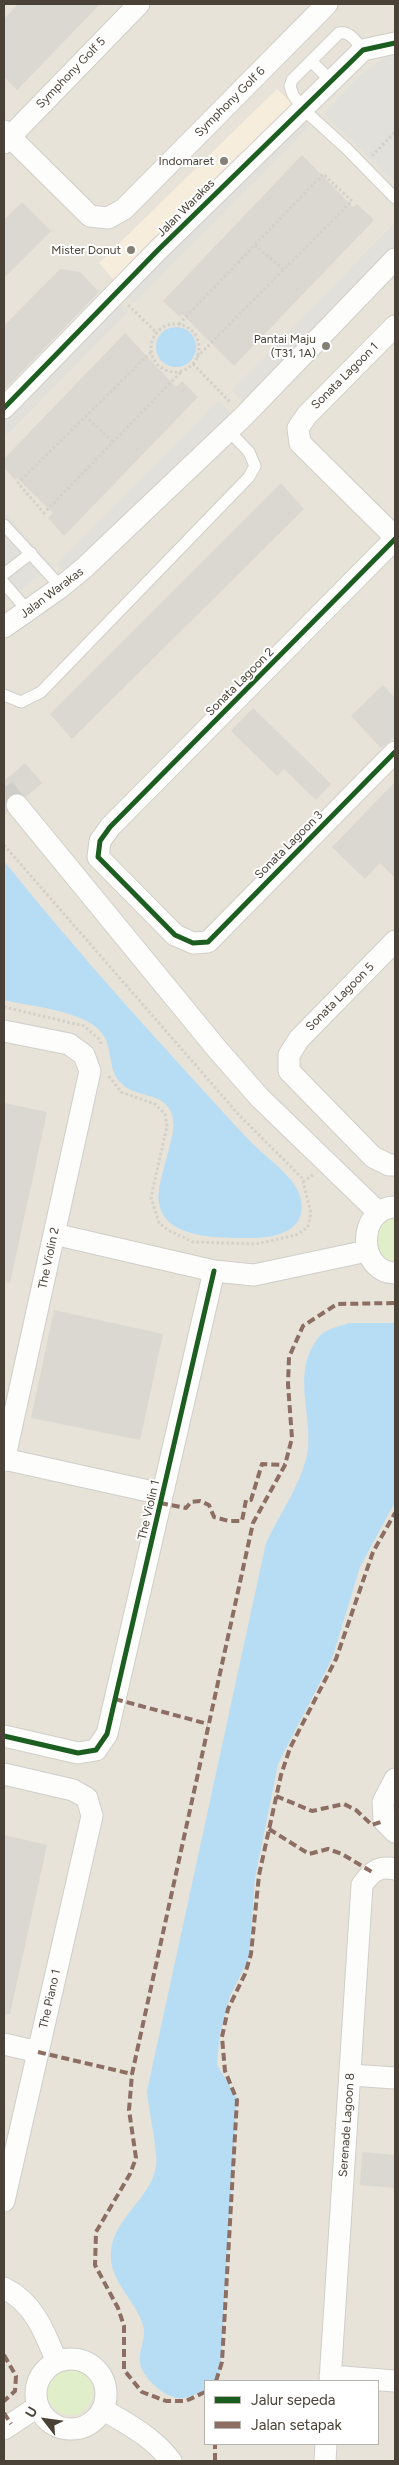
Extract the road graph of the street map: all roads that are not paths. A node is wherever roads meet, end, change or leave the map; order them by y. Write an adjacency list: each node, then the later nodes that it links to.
1 (139, 4): 8 (street, Symphony Golf 5)
2 (327, 4): 8 (street, Symphony Golf 6)
3 (395, 43): 4 (street)
4 (363, 50): 5 (lane); 6 (street, Jalan Warakas)
5 (311, 61): 6 (lane); 7 (lane)
6 (331, 81): 7 (street, Jalan Warakas)
7 (303, 109): 9 (lane); 12 (street, Jalan Warakas)
8 (6, 137)
9 (395, 198)
10 (395, 259): 13 (street, Jalan Warakas)
11 (395, 326): 15 (street, Sonata Lagoon 1)
12 (4, 408)
13 (237, 423): 19 (street, Jalan Warakas); 22 (lane)
14 (4, 525): 16 (lane)
15 (395, 538): 26 (street, Sonata Lagoon 2)
16 (31, 553): 17 (lane); 19 (lane)
17 (4, 574)
18 (4, 583): 20 (lane)
19 (61, 587): 20 (street, Jalan Warakas)
20 (28, 611): 21 (street, Jalan Warakas)
21 (4, 628)
22 (4, 695)
23 (395, 752): 26 (street, Sonata Lagoon 3)
24 (17, 804): 29 (street)
25 (395, 941): 28 (street, Sonata Lagoon 5)
26 (192, 943)
27 (4, 1031): 30 (street, The Violin 2)
28 (392, 1165)
29 (387, 1210): 31 (street)
30 (54, 1234): 32 (street); 34 (street, The Violin 2)
31 (367, 1252): 32 (street); 33 (street)
32 (214, 1271): 35 (street, The Violin 1)
33 (395, 1273)
34 (4, 1460): 35 (street)
35 (162, 1494): 36 (street, The Violin 1)
36 (4, 1736)
37 (4, 1774): 42 (street, The Piano 1)
38 (395, 1779): 39 (street)
39 (390, 1826)
40 (395, 1869): 43 (street, Serenade Lagoon 8)
41 (4, 2044): 42 (street)
42 (38, 2052): 45 (street, The Piano 1)
43 (350, 2075): 44 (street); 48 (street, Serenade Lagoon 8)
44 (395, 2078)
45 (4, 2201)
46 (4, 2288): 47 (street)
47 (56, 2360): 50 (street); 51 (street)
48 (330, 2379): 49 (street)
49 (395, 2380)
50 (37, 2407): 51 (street); 52 (street)
51 (104, 2410): 54 (street)
52 (4, 2429)
53 (326, 2445): 55 (street)
54 (171, 2461)
55 (325, 2461)

